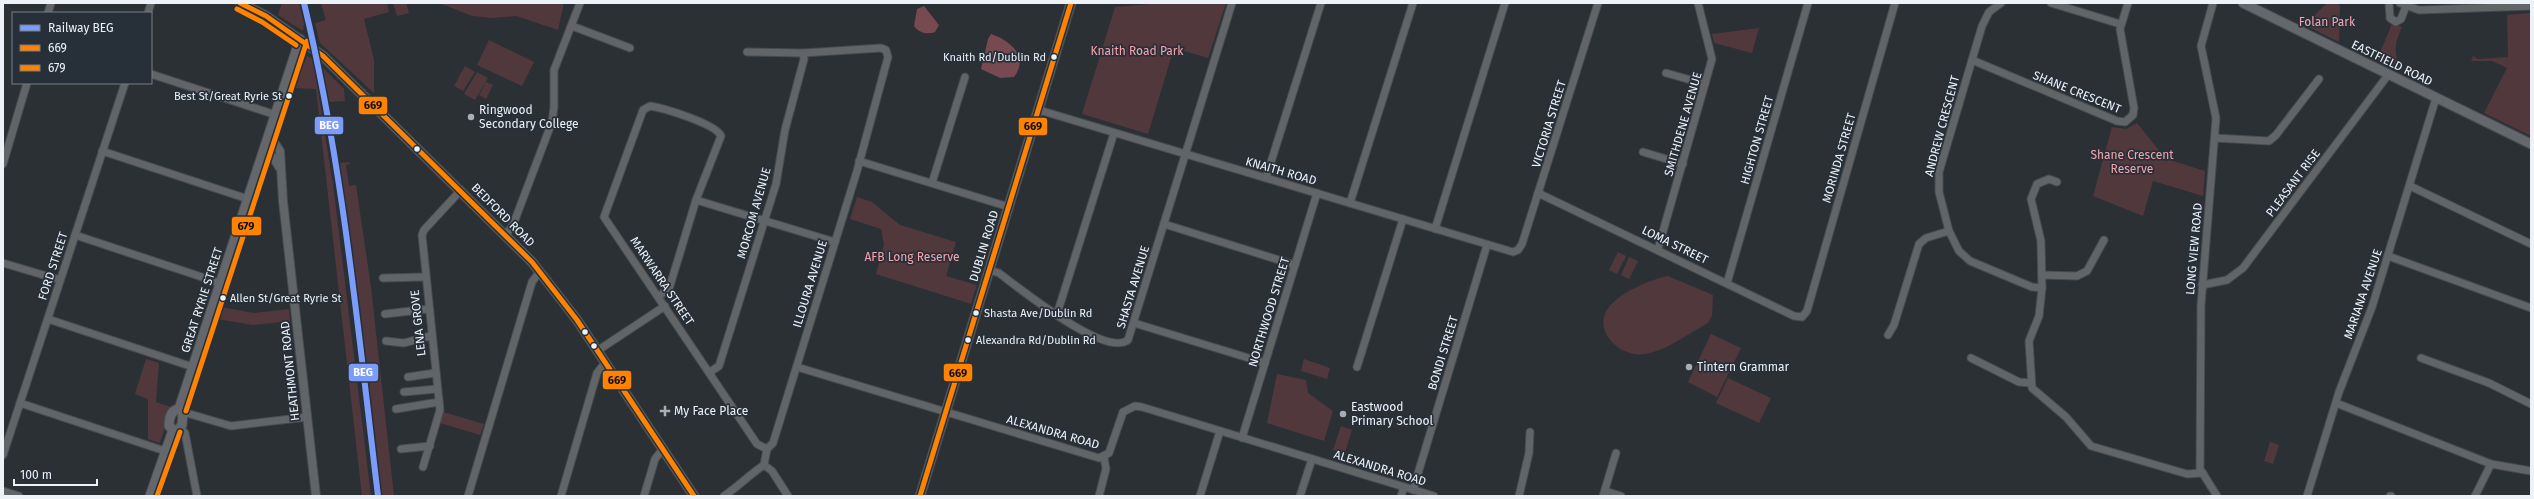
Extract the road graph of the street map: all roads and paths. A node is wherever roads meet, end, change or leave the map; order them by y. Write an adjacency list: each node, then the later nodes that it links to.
1 (580, 3): 21 (street)
2 (1071, 3): 36 (main road, DUBLIN ROAD)
3 (1232, 3): 45 (street, SHASTA AVENUE)
4 (1321, 3): 50 (street)
5 (1413, 3): 59 (street)
6 (1505, 3): 64 (street)
7 (1598, 3): 55 (street, VICTORIA STREET)
8 (1698, 3): 34 (street, SMITHDENE AVENUE)
9 (1808, 3): 84 (street, HIGHTON STREET)
10 (1895, 3): 93 (street, MORINDA STREET)
11 (2001, 3): 26 (street, ANDREW CRESCENT)
12 (2051, 3): 20 (street)
13 (2128, 3): 20 (street)
14 (2213, 3): 40 (street, LONG VIEW ROAD)
15 (2243, 3): 29 (main road, EASTFIELD ROAD)
16 (2388, 3): 18 (street)
17 (245, 4): 22 (main road, BEDFORD ROAD)
18 (2403, 5): 19 (street)
19 (2531, 6)
20 (2120, 24): 26 (street, SHANE CRESCENT)
21 (572, 26): 23 (street); 66 (street)
22 (300, 39): 37 (main road, GREAT RYRIE STREET); 54 (main road, BEDFORD ROAD)
23 (630, 48)
24 (747, 52): 25 (street)
25 (804, 53): 46 (street, ILLOURA AVENUE); 62 (street, MORCOM AVENUE)
26 (1972, 60): 65 (street, ANDREW CRESCENT)
27 (1666, 73): 34 (street)
28 (152, 74): 37 (street)
29 (2388, 75): 35 (main road, EASTFIELD ROAD); 85 (street, PLEASANT RISE)
30 (965, 77): 52 (street)
31 (2318, 79): 40 (street)
32 (27, 84): 47 (street)
33 (125, 84): 42 (street, FORD STREET)
34 (1705, 84): 48 (street, SMITHDENE AVENUE)
35 (2436, 98): 41 (main road, EASTFIELD ROAD); 53 (street, MARIANA AVENUE)
36 (1039, 110): 39 (street, KNAITH ROAD); 60 (main road, DUBLIN ROAD)
37 (276, 115): 38 (main road, GREAT RYRIE STREET)
38 (272, 125): 44 (main road, GREAT RYRIE STREET); 49 (street, HEATHMONT ROAD)
39 (1114, 133): 45 (street, KNAITH ROAD); 92 (street)
40 (2215, 138): 85 (street, LONG VIEW ROAD)
41 (2531, 144)
42 (102, 151): 57 (street); 67 (street, FORD STREET)
43 (1643, 152): 48 (street)
44 (263, 154): 49 (street, HEATHMONT ROAD); 57 (main road, GREAT RYRIE STREET)
45 (1185, 155): 50 (street, KNAITH ROAD); 63 (street, SHASTA AVENUE)
46 (859, 161): 52 (street); 69 (street, ILLOURA AVENUE)
47 (3, 164)
48 (1683, 164): 72 (street, SMITHDENE AVENUE)
49 (281, 172): 120 (street, HEATHMONT ROAD)
50 (1266, 178): 56 (street, KNAITH ROAD)
51 (2057, 182): 79 (street)
52 (932, 183): 60 (street)
53 (2410, 186): 70 (street); 74 (street, MARIANA AVENUE)
54 (461, 190): 66 (main road, BEDFORD ROAD); 80 (street, LENA GROVE)
55 (1538, 192): 72 (street, LOMA STREET); 73 (street, VICTORIA STREET)
56 (1317, 193): 59 (street, KNAITH ROAD); 76 (street, NORTHWOOD STREET)
57 (248, 199): 83 (main road, GREAT RYRIE STREET)
58 (696, 200): 62 (street); 87 (street); 87 (street, MARWARRA STREET)
59 (1350, 203): 61 (street, KNAITH ROAD)
60 (1009, 207): 77 (main road, DUBLIN ROAD)
61 (1402, 219): 64 (street, KNAITH ROAD); 106 (street)
62 (764, 221): 69 (street); 107 (street, MORCOM AVENUE)
63 (1164, 224): 76 (street); 95 (street, SHASTA AVENUE)
64 (1435, 229): 71 (street, KNAITH ROAD)
65 (1949, 232): 86 (street, ANDREW CRESCENT); 96 (street)
66 (506, 234): 78 (main road, BEDFORD ROAD)
67 (75, 235): 82 (street, FORD STREET); 83 (street)
68 (2104, 240): 79 (street)
69 (834, 242): 105 (street, ILLOURA AVENUE)
70 (2531, 244)
71 (1487, 245): 73 (street, KNAITH ROAD); 140 (street, BONDI STREET)
72 (1658, 249): 84 (street, LOMA STREET)
73 (1518, 250)
74 (2388, 256): 89 (street); 115 (street, MARIANA AVENUE)
75 (3, 263): 82 (street)
76 (1295, 264): 103 (street, NORTHWOOD STREET)
77 (989, 270): 92 (street, SHASTA AVENUE); 119 (main road, DUBLIN ROAD)
78 (540, 271): 99 (main road, BEDFORD ROAD); 147 (street)
79 (2042, 275): 86 (street)
80 (425, 276): 81 (street); 90 (street, LENA GROVE)
81 (383, 278)
82 (60, 280): 94 (street, FORD STREET)
83 (220, 283): 104 (main road, GREAT RYRIE STREET)
84 (1728, 283): 93 (street, LOMA STREET)
85 (2202, 285): 138 (street, LONG VIEW ROAD)
86 (2042, 288): 110 (street)
87 (659, 296): 88 (street, MARWARRA STREET)
88 (665, 306): 99 (street); 107 (street, MARWARRA STREET)
89 (2531, 308)
90 (428, 309): 91 (street); 97 (street, LENA GROVE)
91 (385, 314)
92 (1057, 314): 95 (street, SHASTA AVENUE)
93 (1802, 317)
94 (48, 319): 104 (street); 114 (street, FORD STREET)
95 (1134, 323): 103 (street)
96 (1888, 335)
97 (430, 336): 98 (street); 108 (street, LENA GROVE)
98 (386, 341)
99 (597, 351): 102 (main road, BEDFORD ROAD)
100 (1971, 358): 110 (street)
101 (2421, 358): 116 (street)
102 (605, 363): 127 (main road, BEDFORD ROAD); 148 (street)
103 (1265, 363): 124 (street, NORTHWOOD STREET)
104 (193, 367): 118 (main road, GREAT RYRIE STREET)
105 (797, 367): 119 (street, ALEXANDRA ROAD); 128 (street, ILLOURA AVENUE)
106 (1357, 367)
107 (710, 372): 128 (street, MARWARRA STREET)
108 (435, 373): 109 (street); 111 (street, LENA GROVE)
109 (408, 377)
110 (2031, 383): 138 (street)
111 (437, 389): 112 (street); 113 (street, LENA GROVE)
112 (404, 392)
113 (439, 402): 117 (street); 125 (street, LENA GROVE)
114 (20, 403): 129 (street); 131 (street, FORD STREET)
115 (2336, 403): 134 (street); 162 (street, MARIANA AVENUE)
116 (2531, 404)
117 (396, 409)
118 (181, 411): 120 (street); 121 (main road); 121 (main road)
119 (946, 412): 132 (street, ALEXANDRA ROAD); 153 (main road, DUBLIN ROAD)
120 (307, 417): 146 (street, HEATHMONT ROAD)
121 (176, 429): 129 (main road); 145 (street)
122 (1220, 431): 124 (street, ALEXANDRA ROAD); 132 (street, ALEXANDRA ROAD); 155 (street)
123 (1530, 432): 159 (street)
124 (1242, 438): 133 (street, ALEXANDRA ROAD)
125 (430, 446): 126 (street); 136 (street, LENA GROVE)
126 (401, 449)
127 (663, 449): 149 (street); 150 (main road, BEDFORD ROAD)
128 (767, 449): 135 (street, ILLOURA AVENUE)
129 (165, 451): 144 (main road)
130 (1616, 453): 142 (street)
131 (3, 455)
132 (1104, 457): 154 (street)
133 (1312, 459): 139 (street, ALEXANDRA ROAD); 156 (street)
134 (2491, 464): 137 (street); 163 (street)
135 (764, 465): 151 (street); 152 (street)
136 (423, 467)
137 (2531, 471)
138 (2203, 473): 161 (street, LONG VIEW ROAD)
139 (1404, 487): 140 (street, ALEXANDRA ROAD); 157 (street)
140 (1412, 490): 158 (street, ALEXANDRA ROAD)
141 (3, 491): 143 (street)
142 (1604, 493): 160 (street)
143 (19, 496)
144 (150, 496)
145 (197, 496)
146 (316, 496)
147 (468, 496)
148 (561, 496)
149 (644, 496)
150 (694, 496)
151 (724, 496)
152 (788, 496)
153 (922, 496)
154 (1099, 496)
155 (1200, 496)
156 (1300, 496)
157 (1401, 496)
158 (1434, 496)
159 (1519, 496)
160 (1621, 496)
161 (2217, 496)
162 (2307, 496)
163 (2475, 496)

